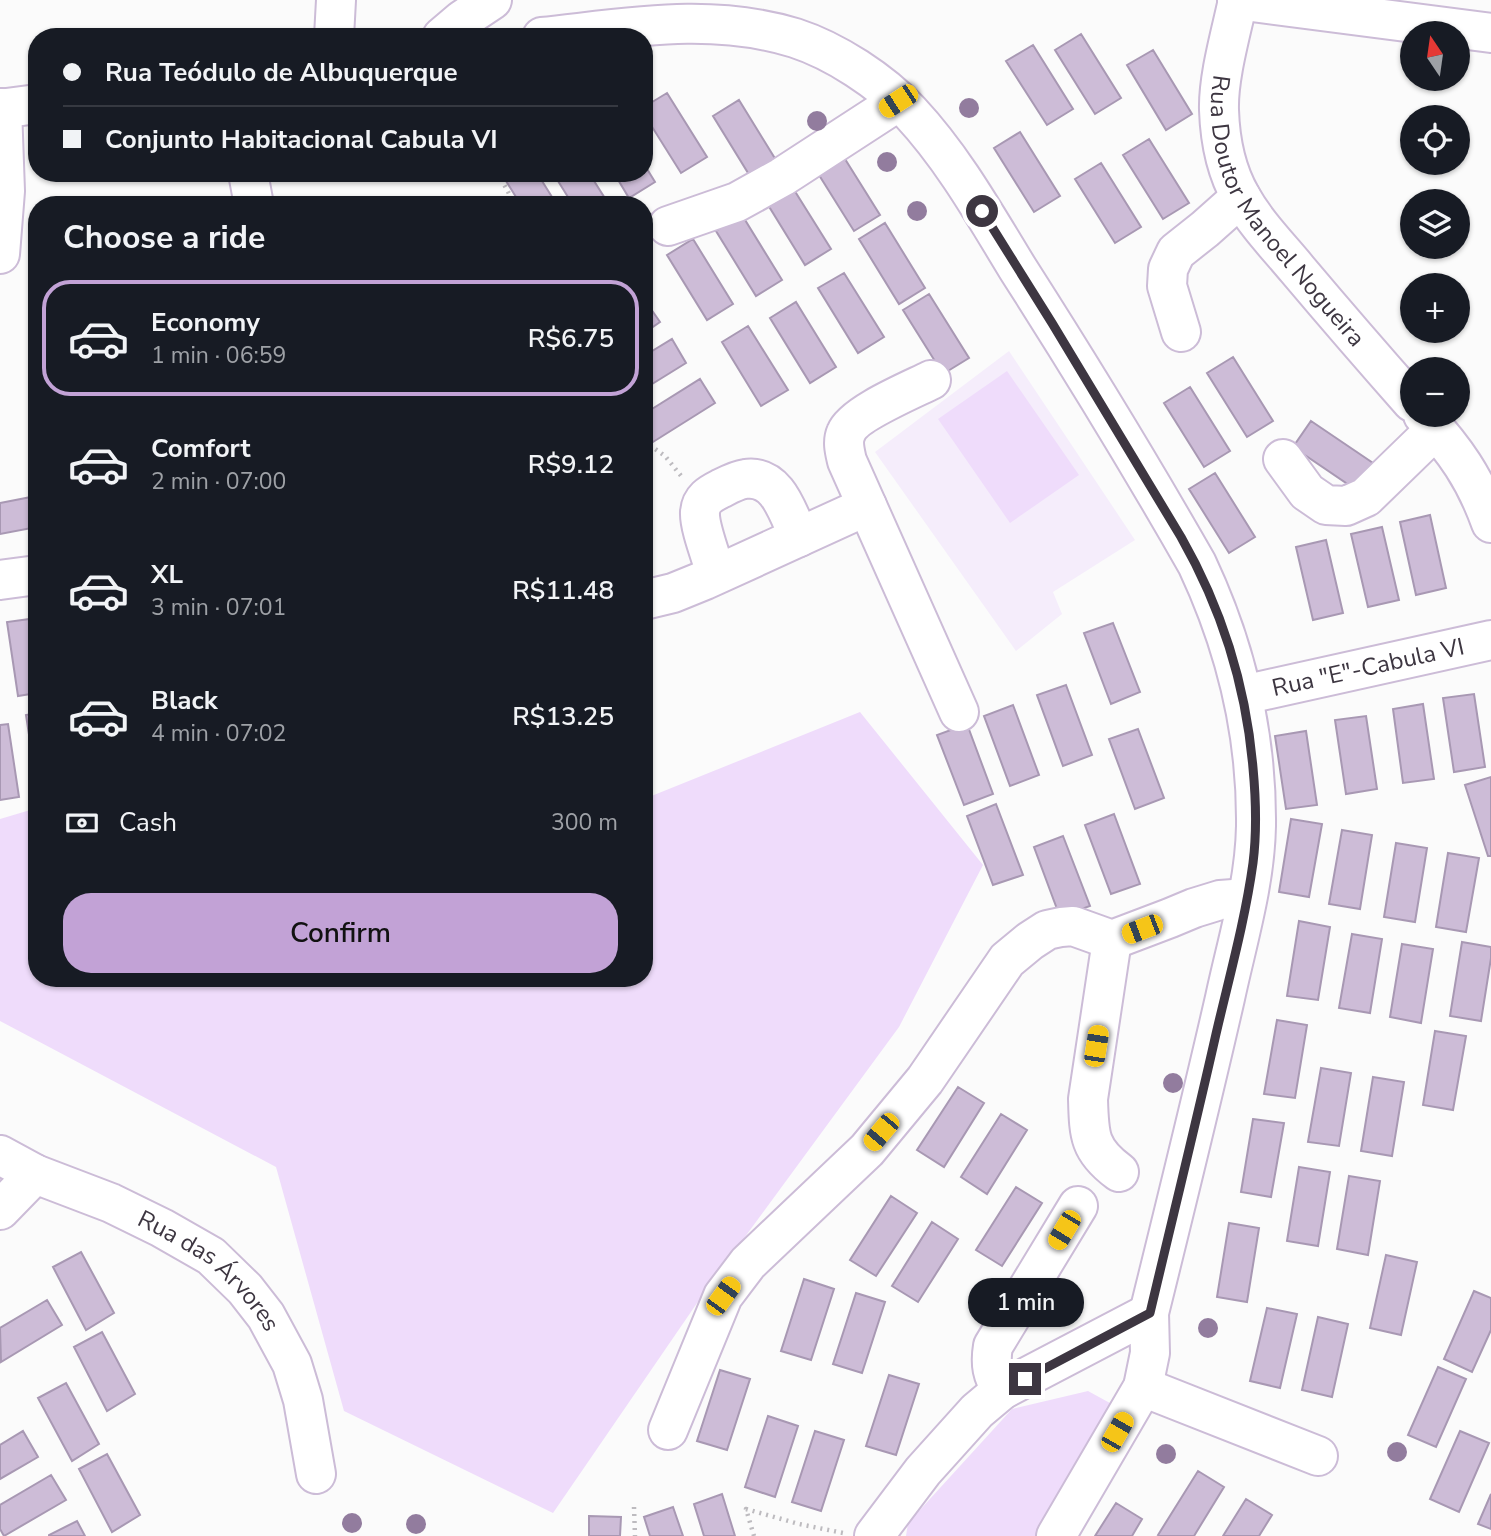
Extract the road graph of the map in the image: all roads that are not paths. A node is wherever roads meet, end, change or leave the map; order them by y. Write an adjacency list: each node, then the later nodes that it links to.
1 (336, 0): 5 (street)
2 (492, 0): 6 (street)
3 (1238, 0): 4 (street); 11 (street, Rua Doutor Manoel Nogueira)
4 (1371, 9): 8 (street)
5 (334, 28)
6 (453, 28)
7 (614, 28): 9 (street)
8 (1491, 33)
9 (898, 101): 12 (street); 28 (street)
10 (13, 107): 13 (street)
11 (1241, 197): 14 (street); 16 (street, Rua Doutor Manoel Nogueira)
12 (668, 226)
13 (0, 254)
14 (1181, 332)
15 (931, 380): 20 (street)
16 (1400, 388)
17 (1416, 427): 19 (street)
18 (1434, 427): 21 (street, Rua Doutor Manoel Nogueira)
19 (1283, 459)
20 (867, 506): 22 (street); 29 (street)
21 (1491, 523)
22 (799, 537): 23 (street); 23 (street)
23 (716, 574): 26 (street)
24 (28, 576): 25 (street)
25 (0, 580)
26 (653, 598)
27 (1491, 640): 28 (street, Rua "E"-Cabula VI)
28 (1243, 695): 30 (street)
29 (959, 712)
30 (1247, 898): 31 (street); 37 (street)
31 (1112, 940): 33 (street); 40 (street)
32 (0, 1155): 34 (street, Rua das Árvores)
33 (1119, 1172)
34 (35, 1174): 36 (street); 42 (street, Rua das Árvores)
35 (1078, 1206): 39 (street)
36 (0, 1210)
37 (1150, 1313): 38 (street); 39 (street)
38 (1143, 1387): 41 (street); 44 (street)
39 (1003, 1390): 43 (street)
40 (668, 1430)
41 (1318, 1456)
42 (316, 1474)
43 (863, 1535)
44 (1056, 1536)

